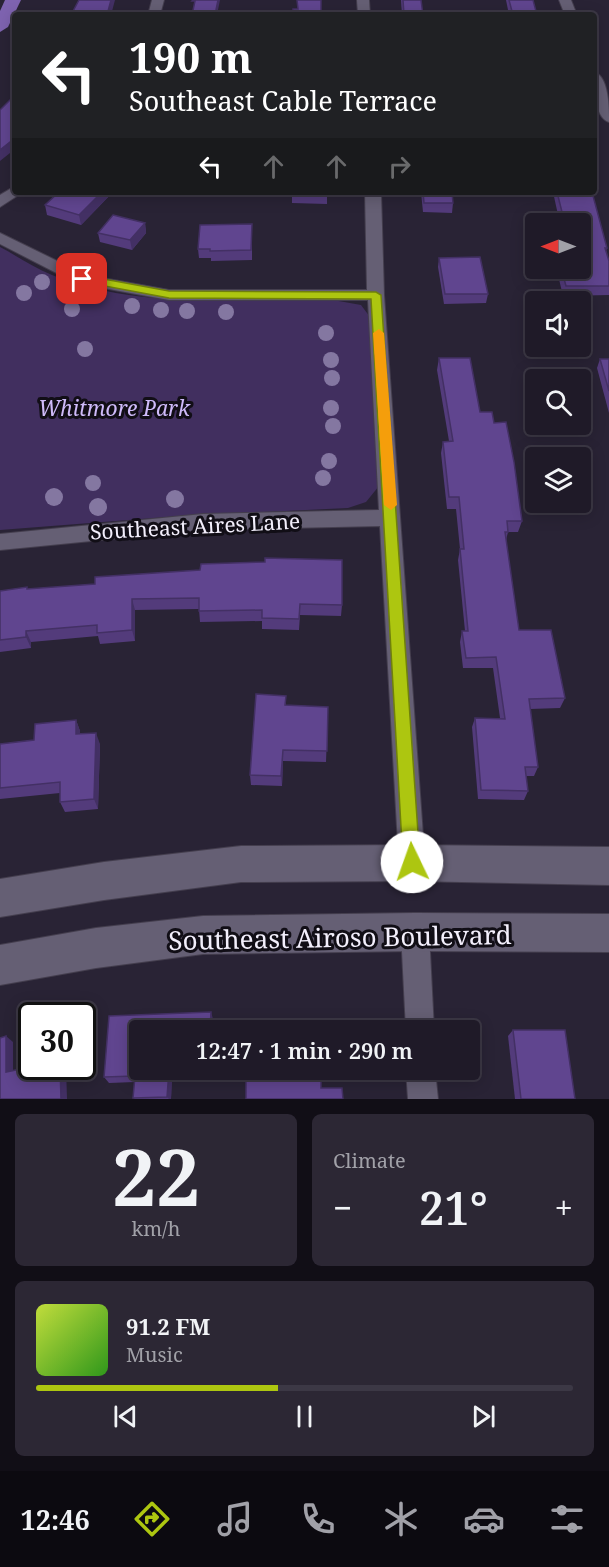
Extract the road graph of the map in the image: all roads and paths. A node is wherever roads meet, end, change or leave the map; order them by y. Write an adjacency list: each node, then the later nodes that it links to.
1 (602, 97): 2 (street)
2 (609, 118)
3 (373, 195): 5 (street)
4 (0, 238): 5 (street)
5 (376, 295): 6 (street)
6 (392, 518): 7 (street, Southeast Aires Lane); 8 (street)
7 (0, 542)
8 (412, 862): 9 (main road); 10 (main road)
9 (609, 866)
10 (0, 898)
11 (415, 932): 12 (main road, Southeast Airoso Boulevard); 13 (main road, Southeast Airoso Boulevard); 14 (street)
12 (609, 933)
13 (0, 965)
14 (419, 1020)
15 (422, 1080): 16 (street)
16 (423, 1099)

